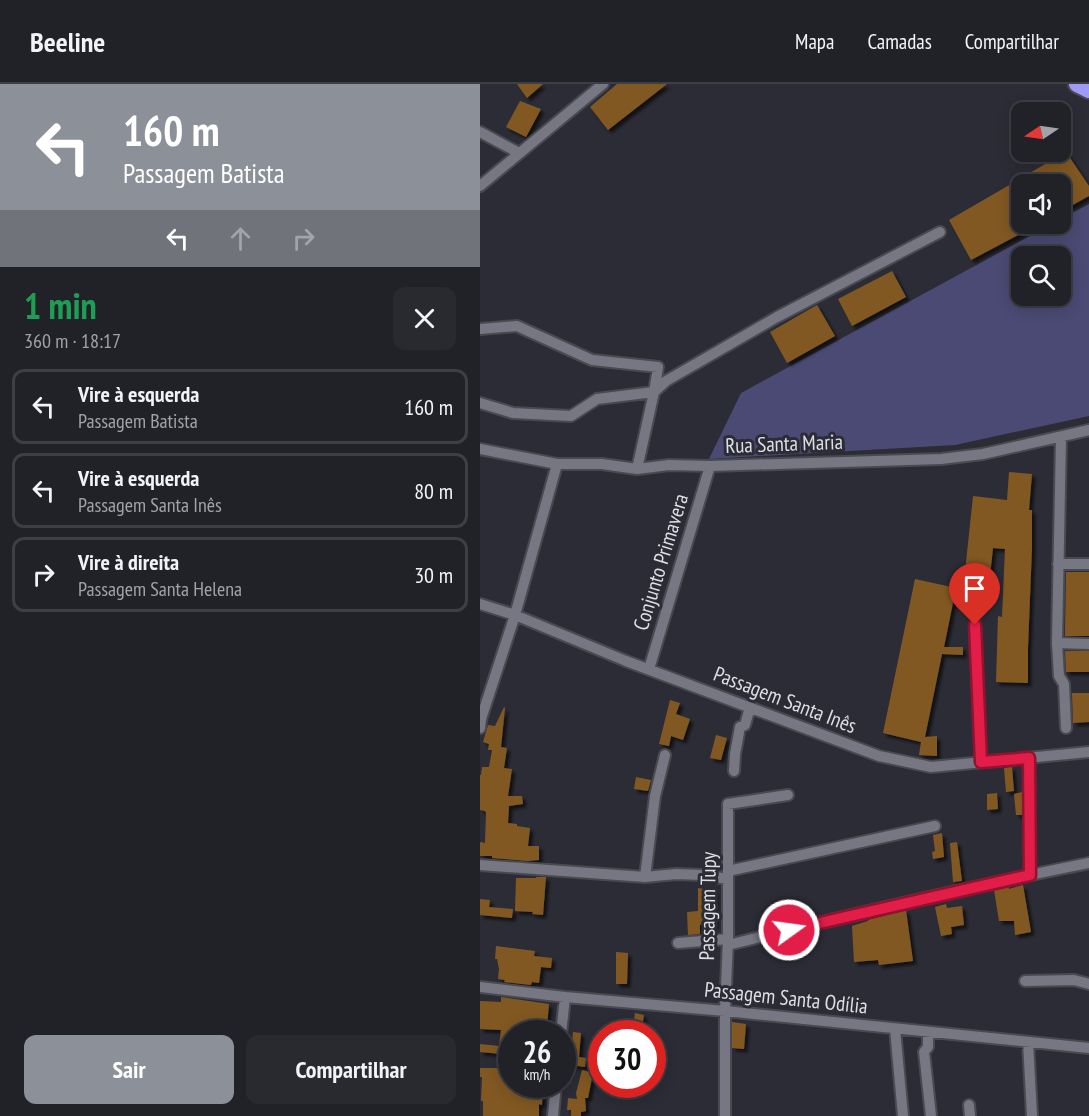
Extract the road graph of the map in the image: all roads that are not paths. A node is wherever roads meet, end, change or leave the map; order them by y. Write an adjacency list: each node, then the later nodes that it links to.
1 (1077, 84): 3 (highway)
2 (599, 85): 5 (street)
3 (1089, 90)
4 (480, 132): 5 (street)
5 (519, 153): 6 (street)
6 (480, 186)
7 (940, 232): 9 (street)
8 (480, 329): 9 (street)
9 (654, 393): 10 (street); 16 (street)
10 (480, 403)
11 (1089, 430): 12 (street, Rua Santa Maria)
12 (1061, 437): 15 (street, Rua Santa Maria); 17 (street)
13 (480, 449): 14 (street, Rua Santa Maria)
14 (557, 464): 16 (street, Rua Santa Maria); 20 (street)
15 (711, 466): 16 (street, Rua Santa Maria); 24 (street, Conjunto Primavera)
16 (637, 469)
17 (1059, 564): 18 (street); 22 (street)
18 (1089, 564)
19 (480, 604): 20 (street, Passagem Santa Inês)
20 (515, 615): 24 (street, Passagem Santa Inês); 26 (street)
21 (975, 625): 31 (street)
22 (1057, 643): 23 (street); 27 (street)
23 (1089, 644)
24 (649, 669): 25 (street, Passagem Santa Inês)
25 (750, 707): 31 (street, Passagem Santa Inês); 32 (street)
26 (480, 728)
27 (1066, 728)
28 (1089, 752): 30 (street, Passagem Santa Inês)
29 (665, 755): 39 (street)
30 (1029, 758): 31 (street, Passagem Santa Inês); 38 (street)
31 (981, 762)
32 (734, 771)
33 (788, 795): 37 (street, Passagem Tupy)
34 (935, 826): 37 (street)
35 (1089, 864): 38 (street)
36 (480, 865): 39 (street)
37 (728, 875): 39 (street); 40 (street, Passagem Tupy)
38 (1030, 875): 40 (street)
39 (645, 877)
40 (728, 942): 41 (street); 46 (street, Passagem Tupy)
41 (678, 943)
42 (1025, 981): 43 (street)
43 (1089, 984)
44 (480, 987): 45 (street, Passagem Santa Odília)
45 (565, 997): 46 (street, Passagem Santa Odília); 47 (street)
46 (725, 1011): 48 (street, Passagem Santa Odília); 54 (street, Passagem Tupy)
47 (563, 1020)
48 (895, 1029): 49 (street, Passagem Santa Odília); 55 (street)
49 (928, 1032): 50 (street, Passagem Santa Odília); 56 (street)
50 (1028, 1042): 51 (street, Passagem Santa Odília); 57 (street)
51 (1089, 1048)
52 (555, 1098): 53 (street)
53 (554, 1116)
54 (725, 1116)
55 (903, 1116)
56 (931, 1116)
57 (1032, 1116)

